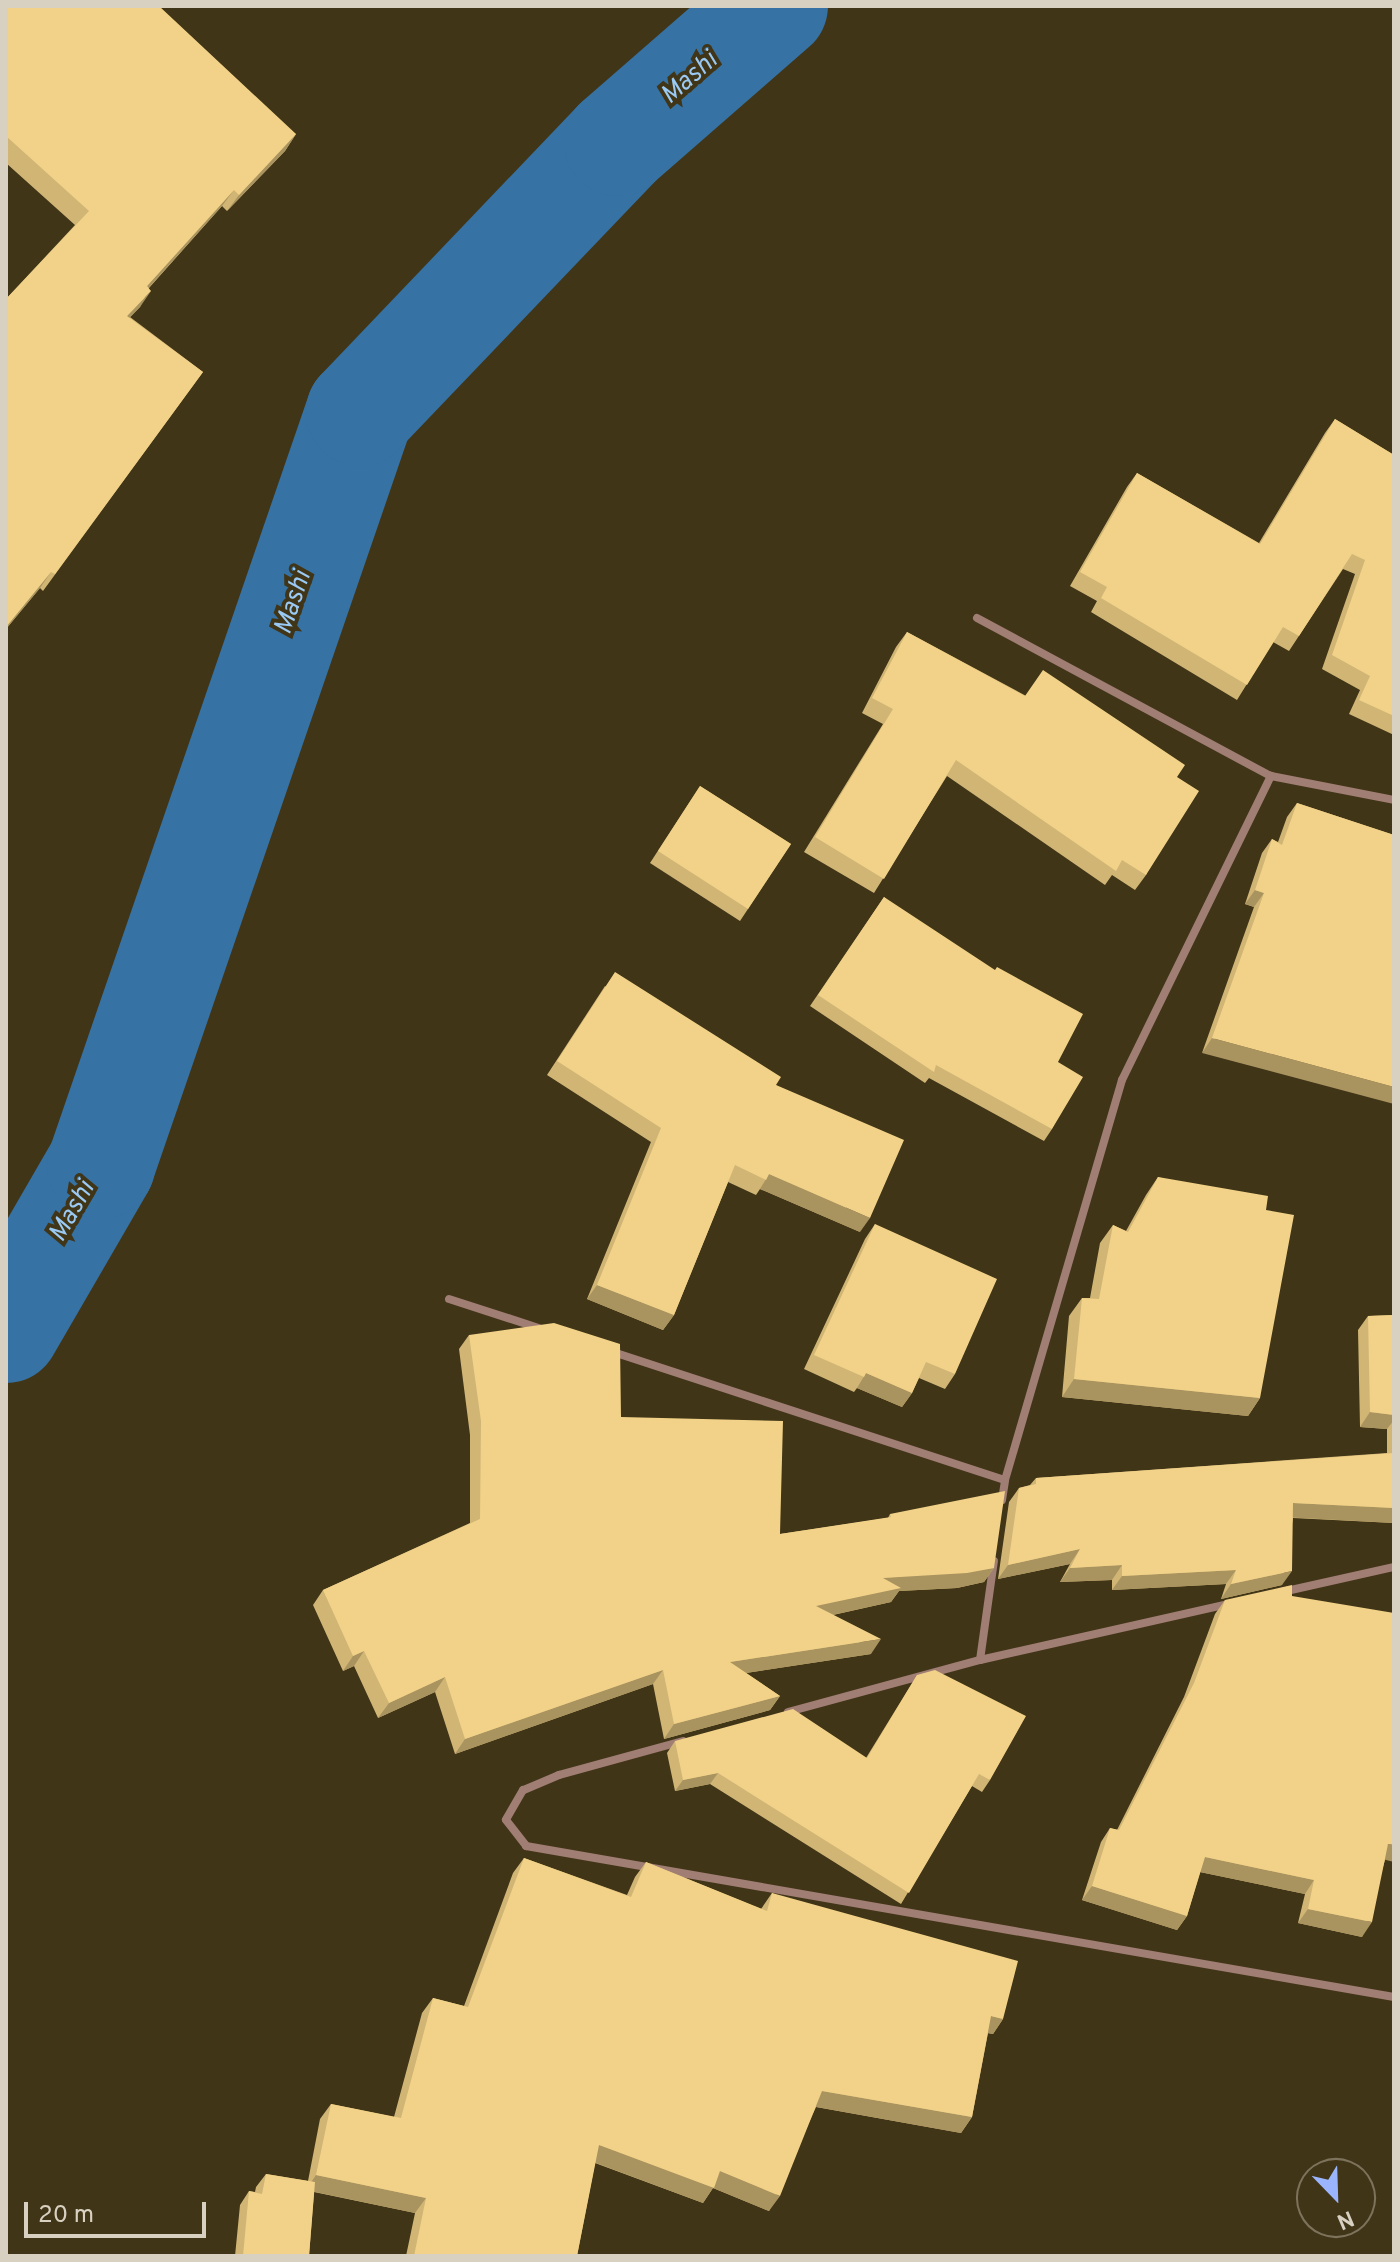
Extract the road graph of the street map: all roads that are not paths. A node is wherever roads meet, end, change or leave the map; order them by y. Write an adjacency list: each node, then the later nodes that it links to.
1 (977, 618): 2 (street)
2 (1271, 776): 3 (street); 7 (street)
3 (1394, 800)
4 (449, 1299): 5 (street)
5 (554, 1333)
6 (599, 1348): 7 (street)
7 (1005, 1480): 8 (street)
8 (1001, 1510)
9 (995, 1555): 13 (street)
10 (1394, 1567): 11 (street)
11 (1271, 1595)
12 (1241, 1602): 13 (street)
13 (980, 1660): 14 (street)
14 (785, 1713)
15 (694, 1738): 16 (street)
16 (1394, 1997)

